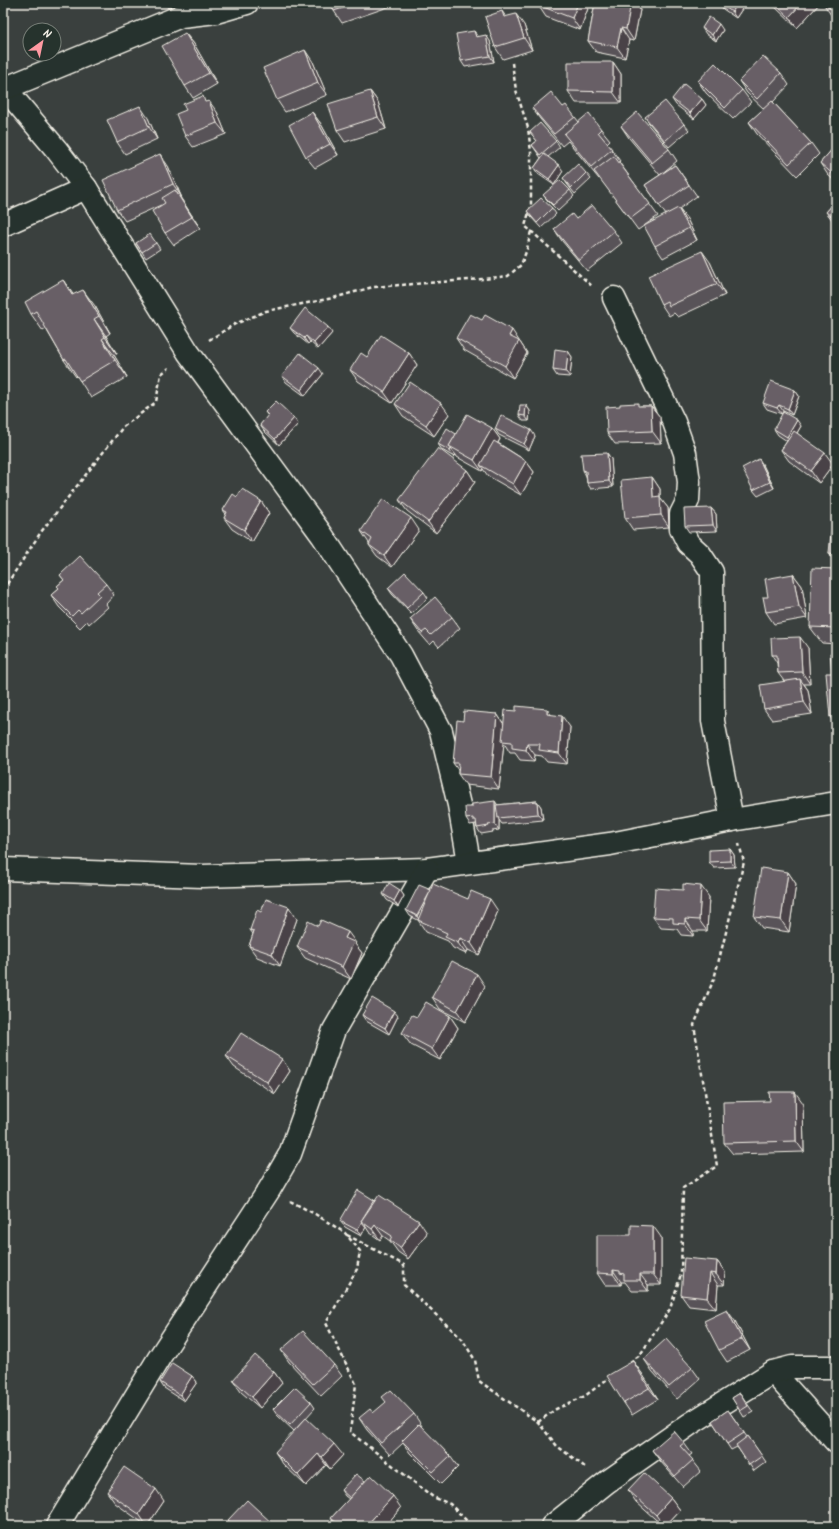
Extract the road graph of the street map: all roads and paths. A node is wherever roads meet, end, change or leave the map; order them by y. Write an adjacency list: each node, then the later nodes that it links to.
1 (247, 3): 3 (street)
2 (512, 63): 6 (path)
3 (4, 87): 4 (street)
4 (86, 188): 5 (street); 8 (street)
5 (3, 225)
6 (531, 231): 7 (path); 8 (path)
7 (614, 298): 11 (street)
8 (188, 352): 9 (path); 12 (street)
9 (3, 590)
10 (836, 803): 11 (street)
11 (732, 820): 12 (street); 17 (path)
12 (469, 862): 14 (street)
13 (3, 869): 14 (street)
14 (427, 869): 15 (street)
15 (269, 1190): 16 (path); 24 (street)
16 (345, 1233): 21 (path); 25 (path)
17 (628, 1364)
18 (836, 1368): 19 (street)
19 (773, 1372): 22 (street); 23 (street)
20 (616, 1373): 21 (path)
21 (538, 1422): 23 (path)
22 (836, 1442)
23 (607, 1482): 26 (street)
24 (57, 1526)
25 (472, 1526)
26 (552, 1526)

